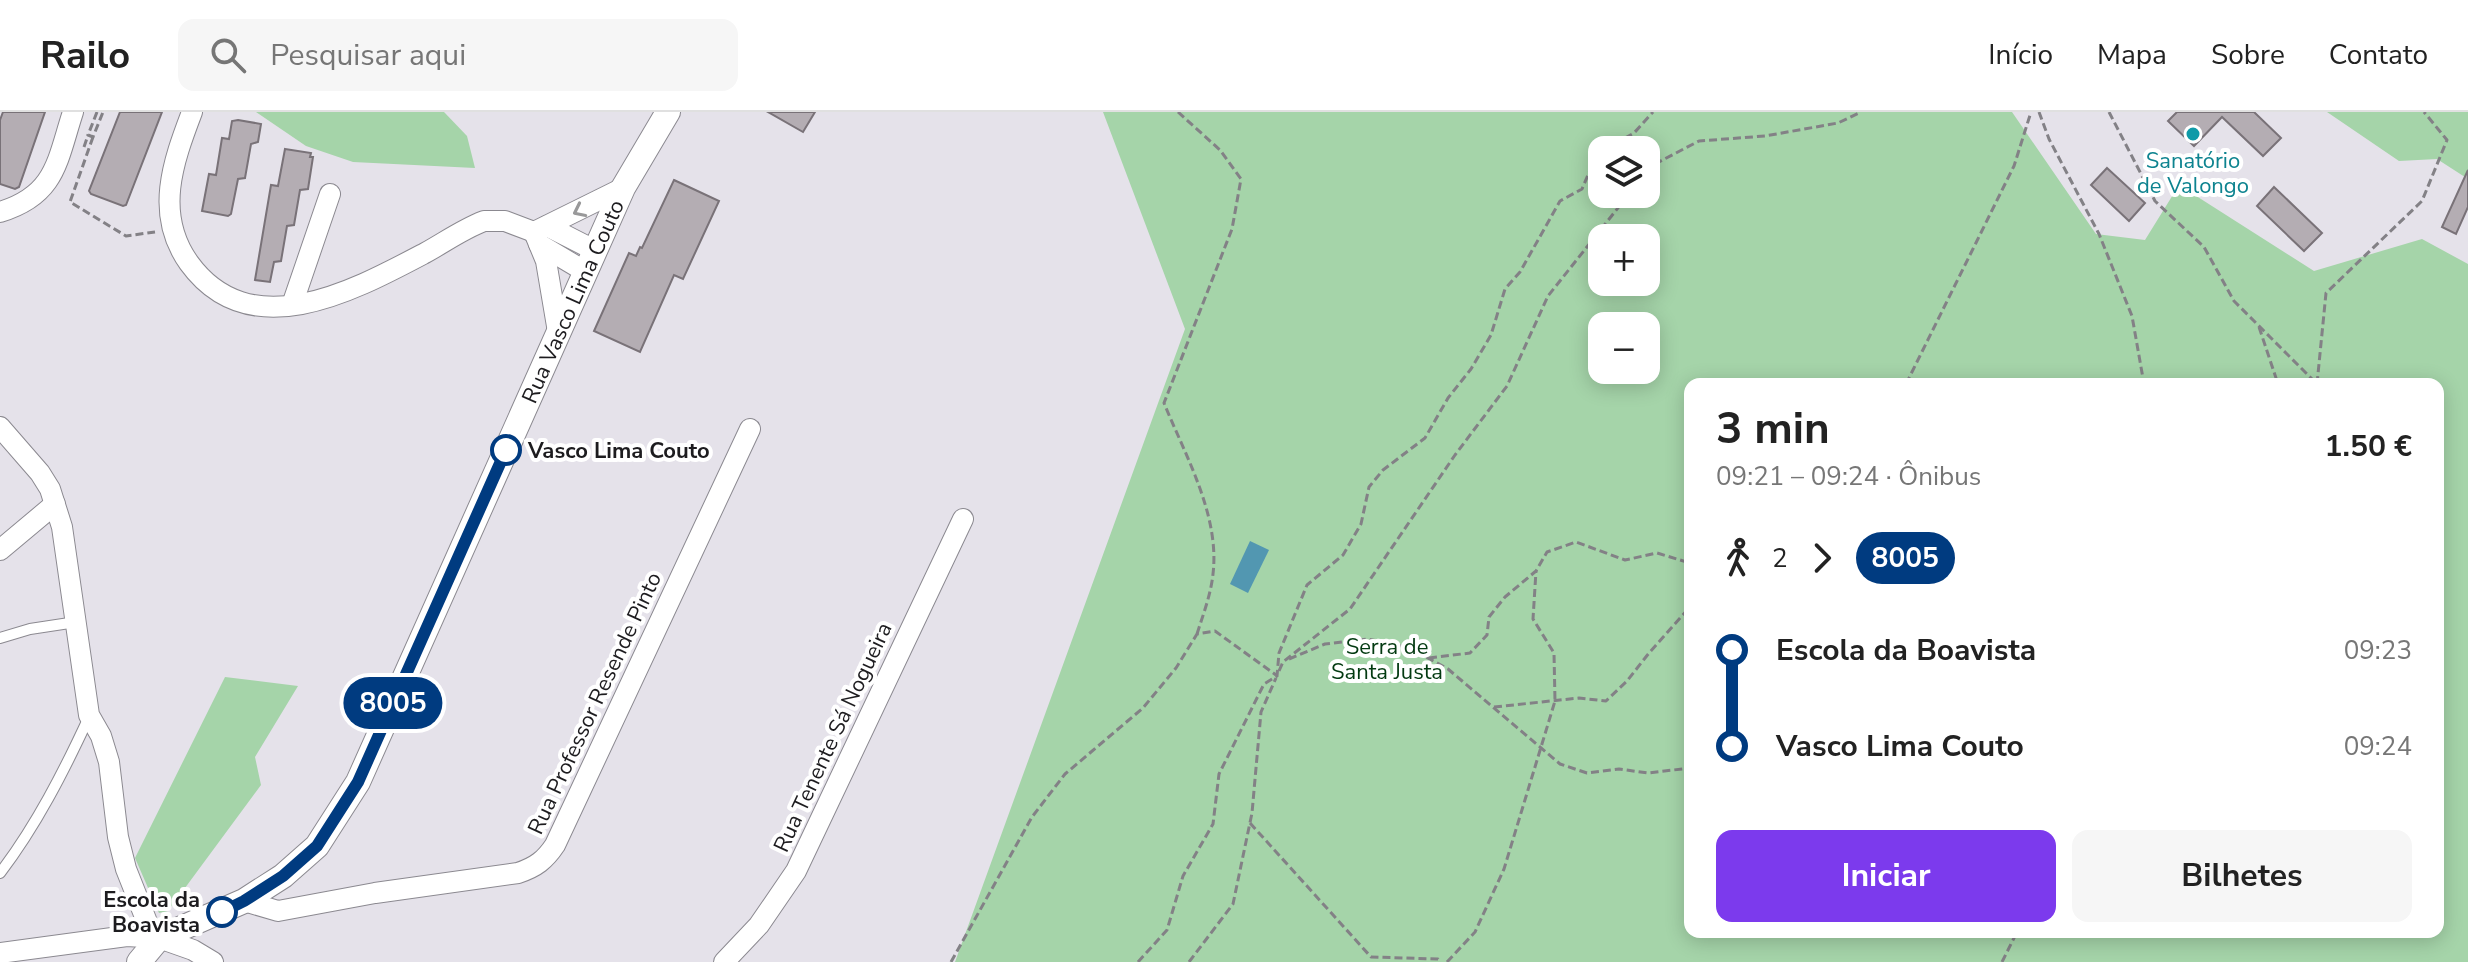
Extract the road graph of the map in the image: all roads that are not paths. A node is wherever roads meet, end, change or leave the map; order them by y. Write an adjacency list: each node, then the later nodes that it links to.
1 (73, 112): 6 (street)
2 (192, 112): 9 (street)
3 (668, 112): 4 (street, Rua Vasco Lima Couto)
4 (623, 188): 7 (street, one-way to 7); 8 (street, Rua Vasco Lima Couto)
5 (330, 194): 9 (street)
6 (0, 212)
7 (540, 234): 8 (street); 9 (street); 10 (street)
8 (591, 261): 10 (street, Rua Vasco Lima Couto)
9 (292, 305)
10 (558, 332): 20 (street, Rua Vasco Lima Couto)
11 (0, 427): 13 (street)
12 (750, 429): 22 (street, Rua Professor Resende Pinto)
13 (55, 504): 15 (street); 16 (street)
14 (963, 519): 27 (street, Rua Tenente Sá Nogueira)
15 (0, 550)
16 (76, 622): 17 (lane); 18 (street)
17 (0, 638)
18 (89, 715): 19 (lane); 23 (street)
19 (0, 873)
20 (283, 876): 21 (street, Rua Vasco Lima Couto); 22 (street)
21 (244, 901): 22 (street, Rua Professor Resende Pinto); 23 (street, Rua Vasco Lima Couto)
22 (304, 905)
23 (159, 938): 24 (street); 25 (street); 26 (street)
24 (0, 953)
25 (139, 962)
26 (213, 962)
27 (724, 962)

